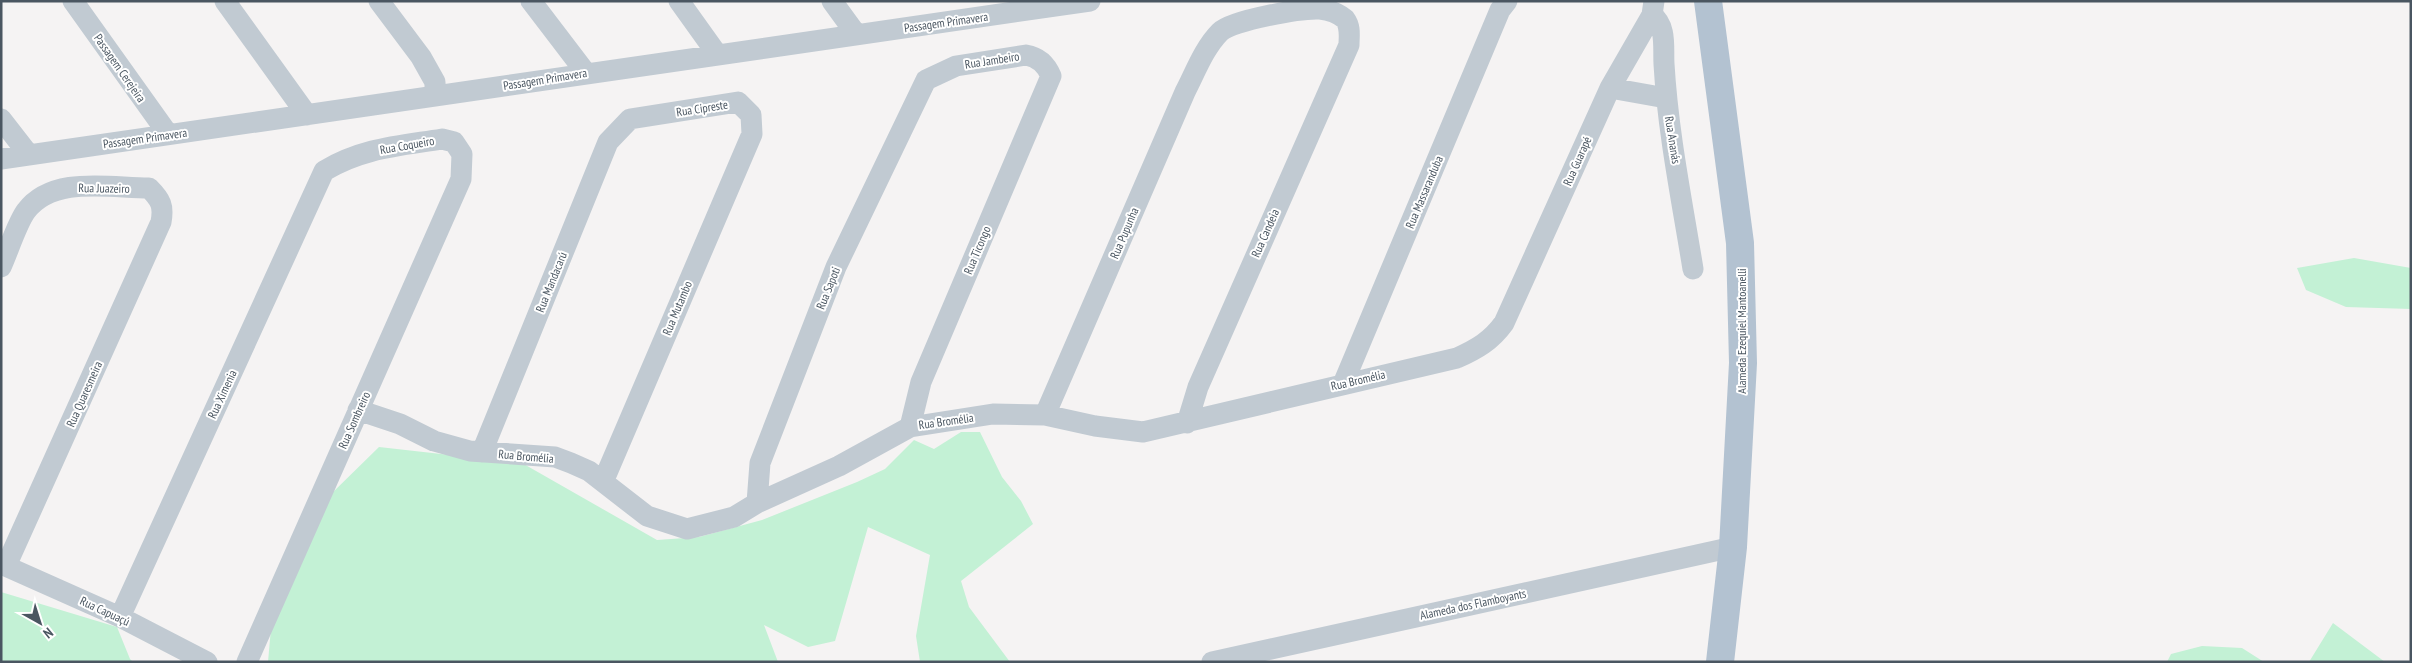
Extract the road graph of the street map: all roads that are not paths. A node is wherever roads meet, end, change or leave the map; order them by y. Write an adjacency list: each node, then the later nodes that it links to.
1 (72, 1): 24 (street, Passagem Cerejeira)
2 (225, 1): 21 (street)
3 (379, 1): 19 (street)
4 (531, 1): 15 (street)
5 (679, 1): 14 (street)
6 (832, 1): 12 (street)
7 (1090, 1): 10 (street, Passagem Primavera)
8 (1507, 1): 34 (street, Rua Massaranduba)
9 (1708, 1): 42 (main road, Alameda Ezequiel Mantoanelli)
10 (992, 8): 12 (street, Passagem Primavera)
11 (1653, 8): 18 (street, Rua Guarapé); 20 (street, Rua Ananás)
12 (856, 34): 14 (street, Passagem Primavera)
13 (1349, 45): 36 (street, Rua Pupunha); 37 (street, Rua Candeia)
14 (717, 54): 15 (street, Passagem Primavera)
15 (586, 73): 19 (street, Passagem Primavera)
16 (1051, 76): 17 (street, Rua Jambeiro); 38 (street, Rua Ticongo)
17 (926, 80): 41 (street, Rua Sapoti)
18 (1610, 88): 20 (street); 33 (street, Rua Guarapé)
19 (435, 96): 21 (street, Passagem Primavera)
20 (1666, 98): 32 (street, Rua Ananás)
21 (307, 114): 24 (street, Passagem Primavera)
22 (1, 119): 26 (street)
23 (630, 119): 25 (street, Rua Cipreste); 39 (street, Rua Mandacarú)
24 (168, 134): 26 (street, Passagem Primavera)
25 (752, 134): 40 (street, Rua Mutambo)
26 (28, 155): 27 (street, Passagem Primavera)
27 (1, 159)
28 (324, 171): 29 (street, Rua Coqueiro); 44 (street, Rua Ximenia)
29 (461, 179): 35 (street, Rua Sombreiro)
30 (162, 222): 31 (street, Rua Juazeiro); 43 (street, Rua Quaresmeira)
31 (1, 267)
32 (1693, 269)
33 (1504, 323): 34 (street, Rua Bromélia)
34 (1343, 384): 37 (street, Rua Bromélia)
35 (358, 410): 39 (street, Rua Bromélia); 46 (street, Rua Sombreiro)
36 (1045, 415): 37 (street, Rua Bromélia); 38 (street, Rua Bromélia)
37 (1187, 423)
38 (910, 427): 41 (street, Rua Bromélia)
39 (482, 452): 40 (street, Rua Bromélia)
40 (603, 482): 41 (street, Rua Bromélia)
41 (757, 504)
42 (1733, 547): 47 (street, Alameda dos Flamboyants); 48 (main road, Alameda Ezequiel Mantoanelli)
43 (4, 565): 44 (street, Rua Capuaçú)
44 (120, 617): 45 (street, Rua Capuaçú)
45 (207, 662)
46 (247, 662)
47 (1212, 662)
48 (1720, 662)

